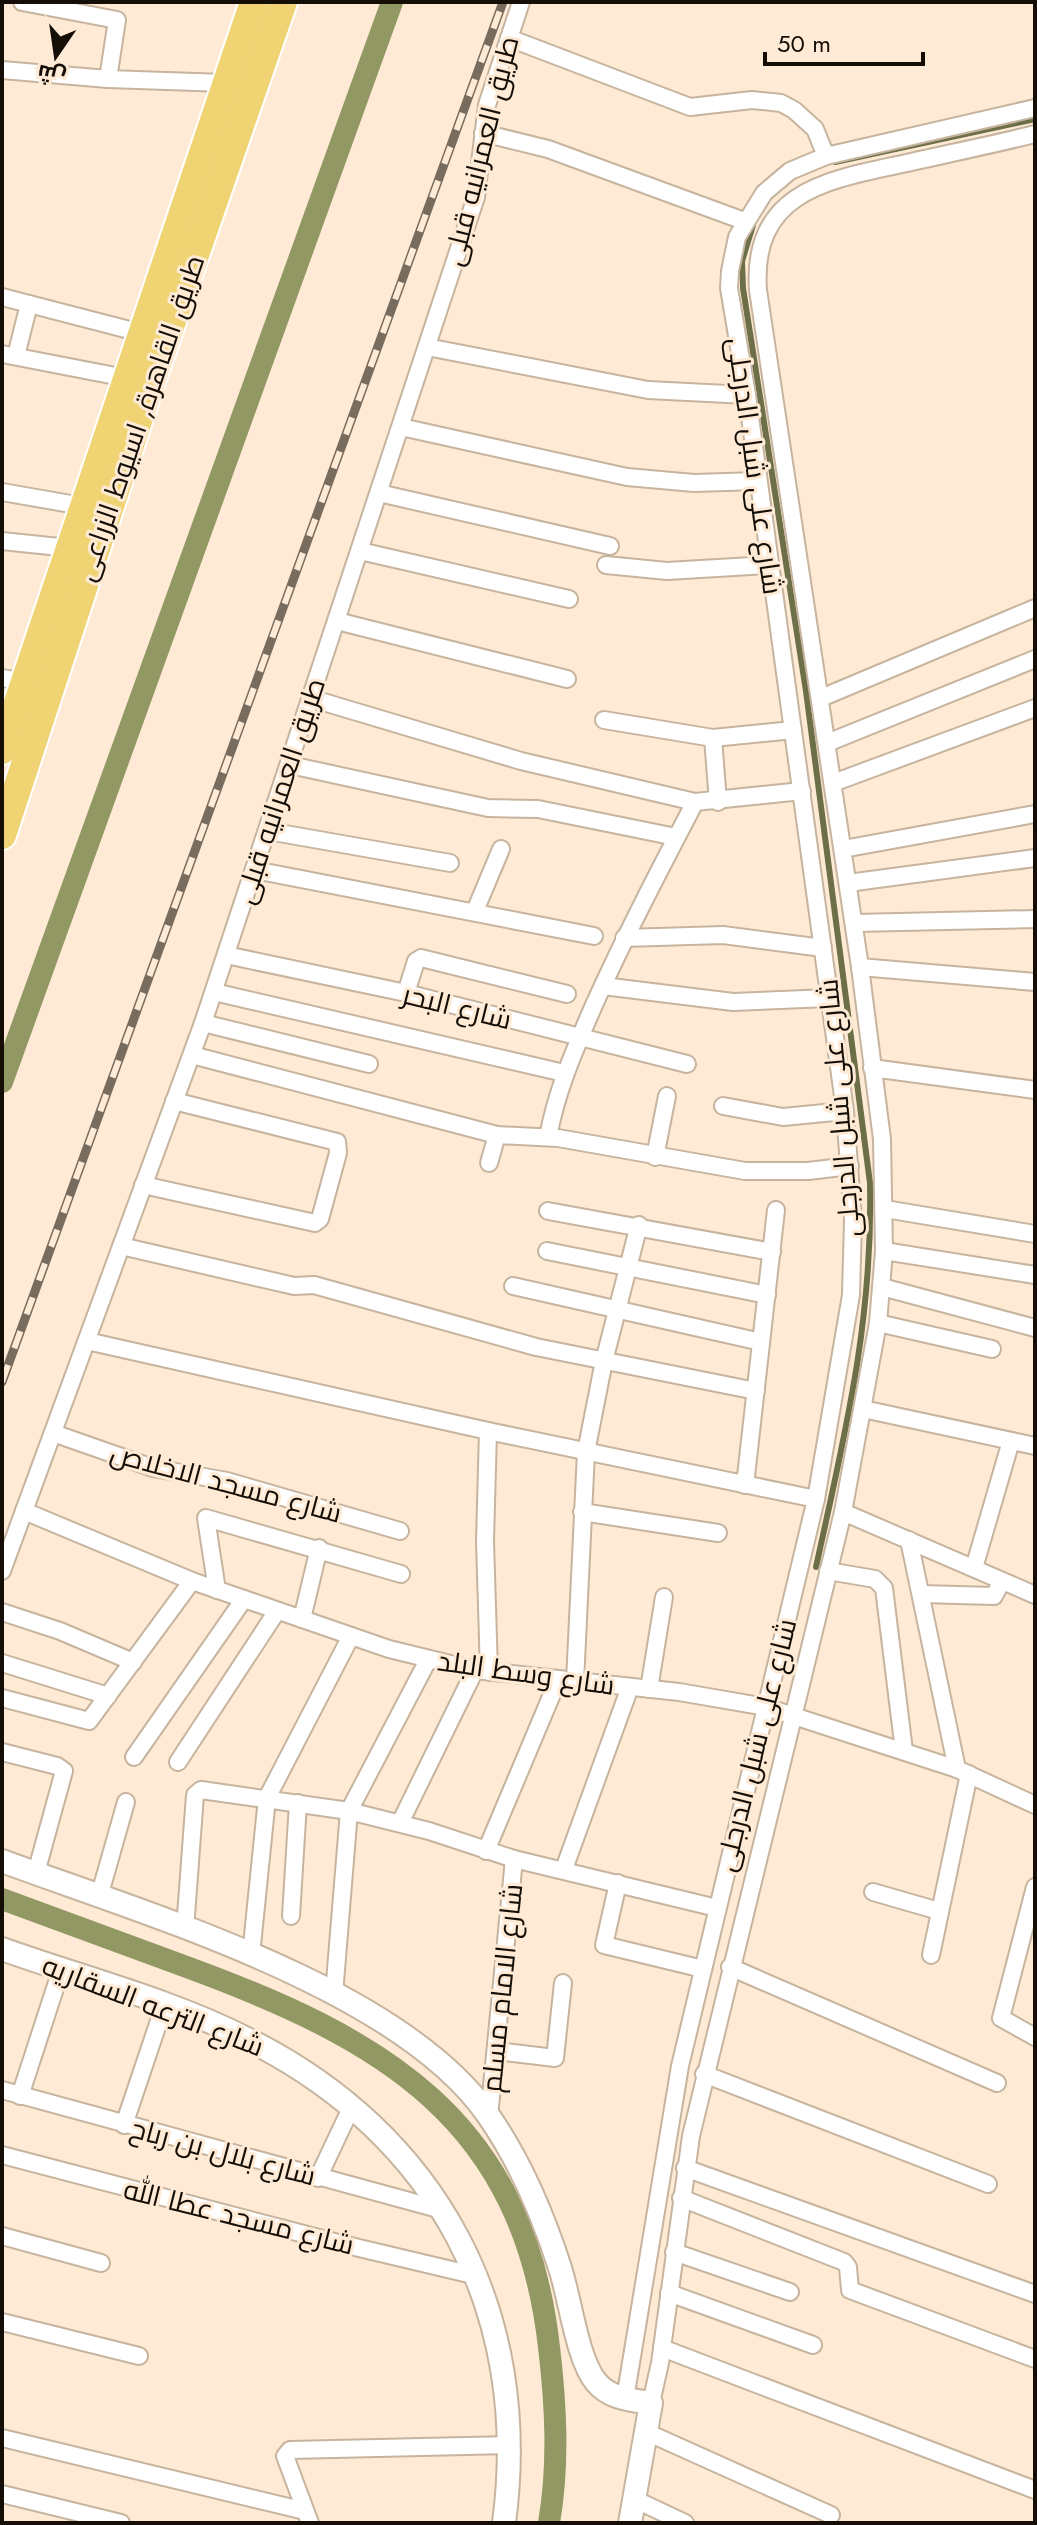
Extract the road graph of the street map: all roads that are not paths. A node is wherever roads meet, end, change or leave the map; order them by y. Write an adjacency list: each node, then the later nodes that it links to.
1 (22, 2): 7 (street)
2 (283, 2): 4 (highway, طريق القاهرة, اسيوط الزراعى)
3 (521, 2): 5 (street, طريق العمرانيه قبلى)
4 (258, 17): 8 (highway, طريق القاهرة, اسيوط الزراعى); 52 (highway, طريق القاهرة, اسيوط الزراعى)
5 (509, 38): 10 (street, طريق العمرانيه قبلى); 12 (street)
6 (2, 70): 7 (street)
7 (108, 79): 8 (street)
8 (225, 83): 16 (highway, طريق القاهرة, اسيوط الزراعى)
9 (1035, 108): 12 (street, شارع على شبل الدرجلى)
10 (483, 133): 13 (street); 17 (street, طريق العمرانيه قبلى)
11 (1035, 134): 39 (street, شارع على شبل الدرجلى)
12 (826, 156): 13 (street, شارع على شبل الدرجلى)
13 (744, 221): 20 (street, شارع على شبل الدرجلى)
14 (2, 297): 15 (street)
15 (29, 304): 16 (street); 18 (street)
16 (141, 333): 19 (highway, طريق القاهرة, اسيوط الزراعى)
17 (427, 347): 20 (street); 21 (street, طريق العمرانيه قبلى)
18 (9, 355): 19 (street)
19 (126, 378): 25 (highway, طريق القاهرة, اسيوط الزراعى)
20 (747, 395): 22 (street, شارع على شبل الدرجلى)
21 (401, 427): 22 (street); 24 (street, طريق العمرانيه قبلى)
22 (758, 481): 31 (street, شارع على شبل الدرجلى)
23 (2, 492): 25 (street)
24 (379, 493): 27 (street); 29 (street, طريق العمرانيه قبلى)
25 (82, 506): 28 (highway, طريق القاهرة, اسيوط الزراعى)
26 (2, 541): 28 (street)
27 (610, 546)
28 (69, 548): 37 (highway, طريق القاهرة, اسيوط الزراعى)
29 (360, 551): 32 (street); 34 (street, طريق العمرانيه قبلى)
30 (606, 565): 31 (street)
31 (770, 565): 42 (street, شارع على شبل الدرجلى)
32 (569, 599)
33 (1035, 608): 39 (street)
34 (337, 621): 36 (street); 38 (street, طريق العمرانيه قبلى)
35 (1035, 659): 44 (street)
36 (567, 679)
37 (13, 680): 45 (highway, طريق القاهرة, اسيوط الزراعى)
38 (310, 698): 46 (street, طريق العمرانيه قبلى); 49 (street)
39 (821, 698): 44 (street, شارع على شبل الدرجلى)
40 (1035, 708): 47 (street)
41 (604, 720): 43 (street)
42 (793, 730): 43 (street); 48 (street, شارع على شبل الدرجلى)
43 (713, 738): 50 (street)
44 (827, 743): 47 (street, شارع على شبل الدرجلى)
45 (2, 750)
46 (290, 765): 53 (street, طريق العمرانيه قبلى); 54 (street)
47 (833, 783): 56 (street, شارع على شبل الدرجلى)
48 (802, 791): 50 (street); 66 (street, شارع على شبل الدرجلى)
49 (695, 802): 50 (street); 54 (street)
50 (718, 802)
51 (1035, 814): 56 (street)
52 (5, 816)
53 (268, 831): 58 (street); 59 (street, طريق العمرانيه قبلى)
54 (676, 837): 65 (street)
55 (501, 849): 61 (street)
56 (843, 849): 60 (street, شارع على شبل الدرجلى)
57 (1035, 858): 60 (street)
58 (450, 863)
59 (255, 870): 61 (street); 67 (street, طريق العمرانيه قبلى)
60 (848, 883): 63 (street, شارع على شبل الدرجلى)
61 (475, 911): 64 (street)
62 (1035, 919): 63 (street)
63 (854, 923): 68 (street, شارع على شبل الدرجلى)
64 (594, 936)
65 (624, 938): 66 (street); 70 (street)
66 (823, 948): 74 (street, شارع على شبل الدرجلى)
67 (226, 955): 71 (street, طريق العمرانيه قبلى); 72 (street, شارع البحر)
68 (860, 967): 69 (street); 80 (street, شارع على شبل الدرجلى)
69 (1035, 982)
70 (603, 986): 74 (street); 76 (street)
71 (214, 992): 75 (street, طريق العمرانيه قبلى); 81 (street)
72 (406, 993): 73 (street); 76 (street, شارع البحر)
73 (567, 994)
74 (829, 998): 86 (street, شارع على شبل الدرجلى)
75 (203, 1023): 77 (street, طريق العمرانيه قبلى); 78 (street)
76 (579, 1039): 79 (street, شارع البحر); 81 (street)
77 (192, 1055): 84 (street, طريق العمرانيه قبلى); 87 (street)
78 (369, 1064)
79 (687, 1064)
80 (872, 1068): 82 (street); 93 (street, شارع على شبل الدرجلى)
81 (564, 1073): 88 (street)
82 (1035, 1090)
83 (667, 1096): 89 (street)
84 (174, 1101): 92 (street, طريق العمرانيه قبلى); 92 (street)
85 (723, 1106): 86 (street)
86 (845, 1111): 91 (street, شارع على شبل الدرجلى)
87 (497, 1135): 88 (street); 90 (street)
88 (548, 1137): 89 (street)
89 (655, 1157): 91 (street)
90 (489, 1163)
91 (850, 1166): 122 (street, شارع على شبل الدرجلى)
92 (143, 1185): 98 (street, طريق العمرانيه قبلى)
93 (885, 1209): 97 (street); 100 (street, شارع على شبل الدرجلى)
94 (776, 1210): 101 (street)
95 (548, 1211): 96 (street)
96 (639, 1225): 101 (street); 102 (street)
97 (1035, 1234)
98 (121, 1246): 110 (street, طريق العمرانيه قبلى); 113 (street)
99 (547, 1251): 102 (street)
100 (884, 1251): 103 (street); 105 (street, شارع على شبل الدرجلى)
101 (772, 1252): 106 (street)
102 (627, 1268): 106 (street); 107 (street)
103 (1035, 1275)
104 (513, 1286): 107 (street)
105 (882, 1287): 108 (street, شارع على شبل الدرجلى); 109 (street)
106 (767, 1295): 111 (street)
107 (617, 1310): 111 (street); 113 (street)
108 (878, 1323): 112 (street); 115 (street, شارع على شبل الدرجلى)
109 (1035, 1328)
110 (87, 1341): 116 (street); 117 (street, طريق العمرانيه قبلى)
111 (761, 1342): 114 (street)
112 (992, 1349)
113 (604, 1361): 114 (street); 120 (street)
114 (756, 1391): 121 (street)
115 (863, 1409): 118 (street); 125 (street, شارع على شبل الدرجلى)
116 (488, 1431): 120 (street); 148 (street)
117 (53, 1433): 123 (street, طريق العمرانيه قبلى); 126 (street, شارع مسجد الاخلاص)
118 (1011, 1441): 119 (street); 130 (street)
119 (1035, 1446)
120 (586, 1452): 121 (street); 124 (street)
121 (745, 1485): 122 (street)
122 (816, 1499): 154 (street, شارع على شبل الدرجلى)
123 (24, 1511): 131 (street, طريق العمرانيه قبلى); 134 (street, شارع وسط البلد)
124 (582, 1512): 127 (street); 149 (street)
125 (843, 1512): 128 (street); 132 (street, شارع على شبل الدرجلى)
126 (400, 1531)
127 (718, 1533)
128 (909, 1540): 130 (street); 137 (street)
129 (319, 1548): 133 (street); 136 (street); 143 (street)
130 (974, 1568): 135 (street)
131 (2, 1571)
132 (828, 1571): 155 (street, شارع على شبل الدرجلى); 156 (street)
133 (401, 1574)
134 (192, 1581): 136 (street, شارع وسط البلد); 146 (street)
135 (1002, 1581): 137 (street); 138 (street)
136 (217, 1590): 140 (street, شارع وسط البلد)
137 (921, 1594): 160 (street)
138 (1035, 1595)
139 (664, 1597): 151 (street)
140 (244, 1599): 141 (street, شارع وسط البلد); 158 (street)
141 (277, 1611): 143 (street, شارع وسط البلد); 159 (street)
142 (2, 1612): 146 (street)
143 (302, 1619): 144 (street, شارع وسط البلد)
144 (351, 1636): 145 (street, شارع وسط البلد); 161 (street)
145 (428, 1660): 148 (street, شارع وسط البلد); 165 (street)
146 (133, 1662): 152 (street)
147 (2, 1663): 152 (street)
148 (482, 1671): 149 (street, شارع وسط البلد); 166 (street)
149 (567, 1681): 150 (street, شارع وسط البلد); 167 (street)
150 (630, 1687): 151 (street, شارع وسط البلد); 170 (street)
151 (649, 1689): 154 (street, شارع وسط البلد)
152 (108, 1696): 153 (street)
153 (2, 1698)
154 (766, 1707): 155 (street, شارع وسط البلد); 176 (street, شارع على شبل الدرجلى)
155 (791, 1714): 156 (street, شارع وسط البلد); 183 (street, شارع على شبل الدرجلى)
156 (904, 1751): 160 (street, شارع وسط البلد)
157 (2, 1752): 171 (street)
158 (134, 1757)
159 (178, 1762)
160 (963, 1771): 164 (street, شارع وسط البلد); 177 (street)
161 (267, 1798): 163 (street); 179 (street); 181 (street)
162 (126, 1802): 175 (street)
163 (298, 1803): 165 (street); 178 (street)
164 (1035, 1805)
165 (349, 1811): 166 (street); 187 (street)
166 (400, 1823): 167 (street)
167 (486, 1851): 168 (street)
168 (514, 1859): 170 (street); 190 (street, شارع الامام مسلم)
169 (2, 1861): 171 (street)
170 (564, 1869): 172 (street)
171 (36, 1873): 175 (street)
172 (618, 1883): 176 (street); 184 (street)
173 (1035, 1887): 189 (street)
174 (873, 1892): 177 (street)
175 (99, 1897): 179 (street)
176 (717, 1908): 184 (street, شارع على شبل الدرجلى)
177 (939, 1911): 182 (street)
178 (291, 1916)
179 (185, 1929): 181 (street)
180 (2, 1949): 185 (street, شارع الترعه السقاريه)
181 (251, 1955): 187 (street)
182 (931, 1955)
183 (730, 1967): 191 (street, شارع على شبل الدرجلى); 192 (street)
184 (703, 1969): 216 (street, شارع على شبل الدرجلى)
185 (61, 1970): 188 (street, شارع الترعه السقاريه); 194 (street)
186 (563, 1983): 190 (street)
187 (334, 1994): 196 (street)
188 (164, 2006): 195 (street, شارع الترعه السقاريه); 197 (street)
189 (1035, 2037)
190 (496, 2051): 196 (street, شارع الامام مسلم)
191 (704, 2074): 199 (street, شارع على شبل الدرجلى); 201 (street)
192 (997, 2083)
193 (2, 2090): 194 (street, شارع بلال بن رباح)
194 (20, 2096): 197 (street, شارع بلال بن رباح)
195 (352, 2106): 200 (street); 203 (street, شارع الترعه السقاريه)
196 (489, 2117): 216 (street)
197 (124, 2125): 200 (street, شارع بلال بن رباح)
198 (2, 2155): 207 (street, شارع مسجد عطا الله)
199 (685, 2168): 202 (street, شارع على شبل الدرجلى); 210 (street)
200 (318, 2178): 203 (street, شارع بلال بن رباح)
201 (988, 2184)
202 (681, 2198): 205 (street, شارع على شبل الدرجلى); 215 (street)
203 (444, 2211): 207 (street, شارع الترعه السقاريه)
204 (2, 2236): 206 (street)
205 (674, 2252): 208 (street); 209 (street, شارع على شبل الدرجلى)
206 (101, 2263)
207 (477, 2276): 220 (street, شارع الترعه السقاريه)
208 (790, 2292)
209 (669, 2293): 212 (street); 213 (street, شارع على شبل الدرجلى)
210 (1035, 2294)
211 (2, 2322): 214 (street)
212 (813, 2345)
213 (662, 2348): 217 (street, شارع على شبل الدرجلى); 221 (street)
214 (139, 2356)
215 (1035, 2359)
216 (625, 2399): 217 (street)
217 (651, 2403): 218 (street)
218 (644, 2431): 223 (street); 224 (street)
219 (2, 2438): 226 (street)
220 (510, 2445): 226 (street); 228 (street, شارع الترعه السقاريه)
221 (1035, 2490)
222 (2, 2494): 225 (street)
223 (634, 2499): 229 (street); 230 (street)
224 (831, 2515)
225 (63, 2516): 227 (street)
226 (308, 2517)
227 (121, 2523)
228 (504, 2523)
229 (630, 2523)
230 (685, 2523)

